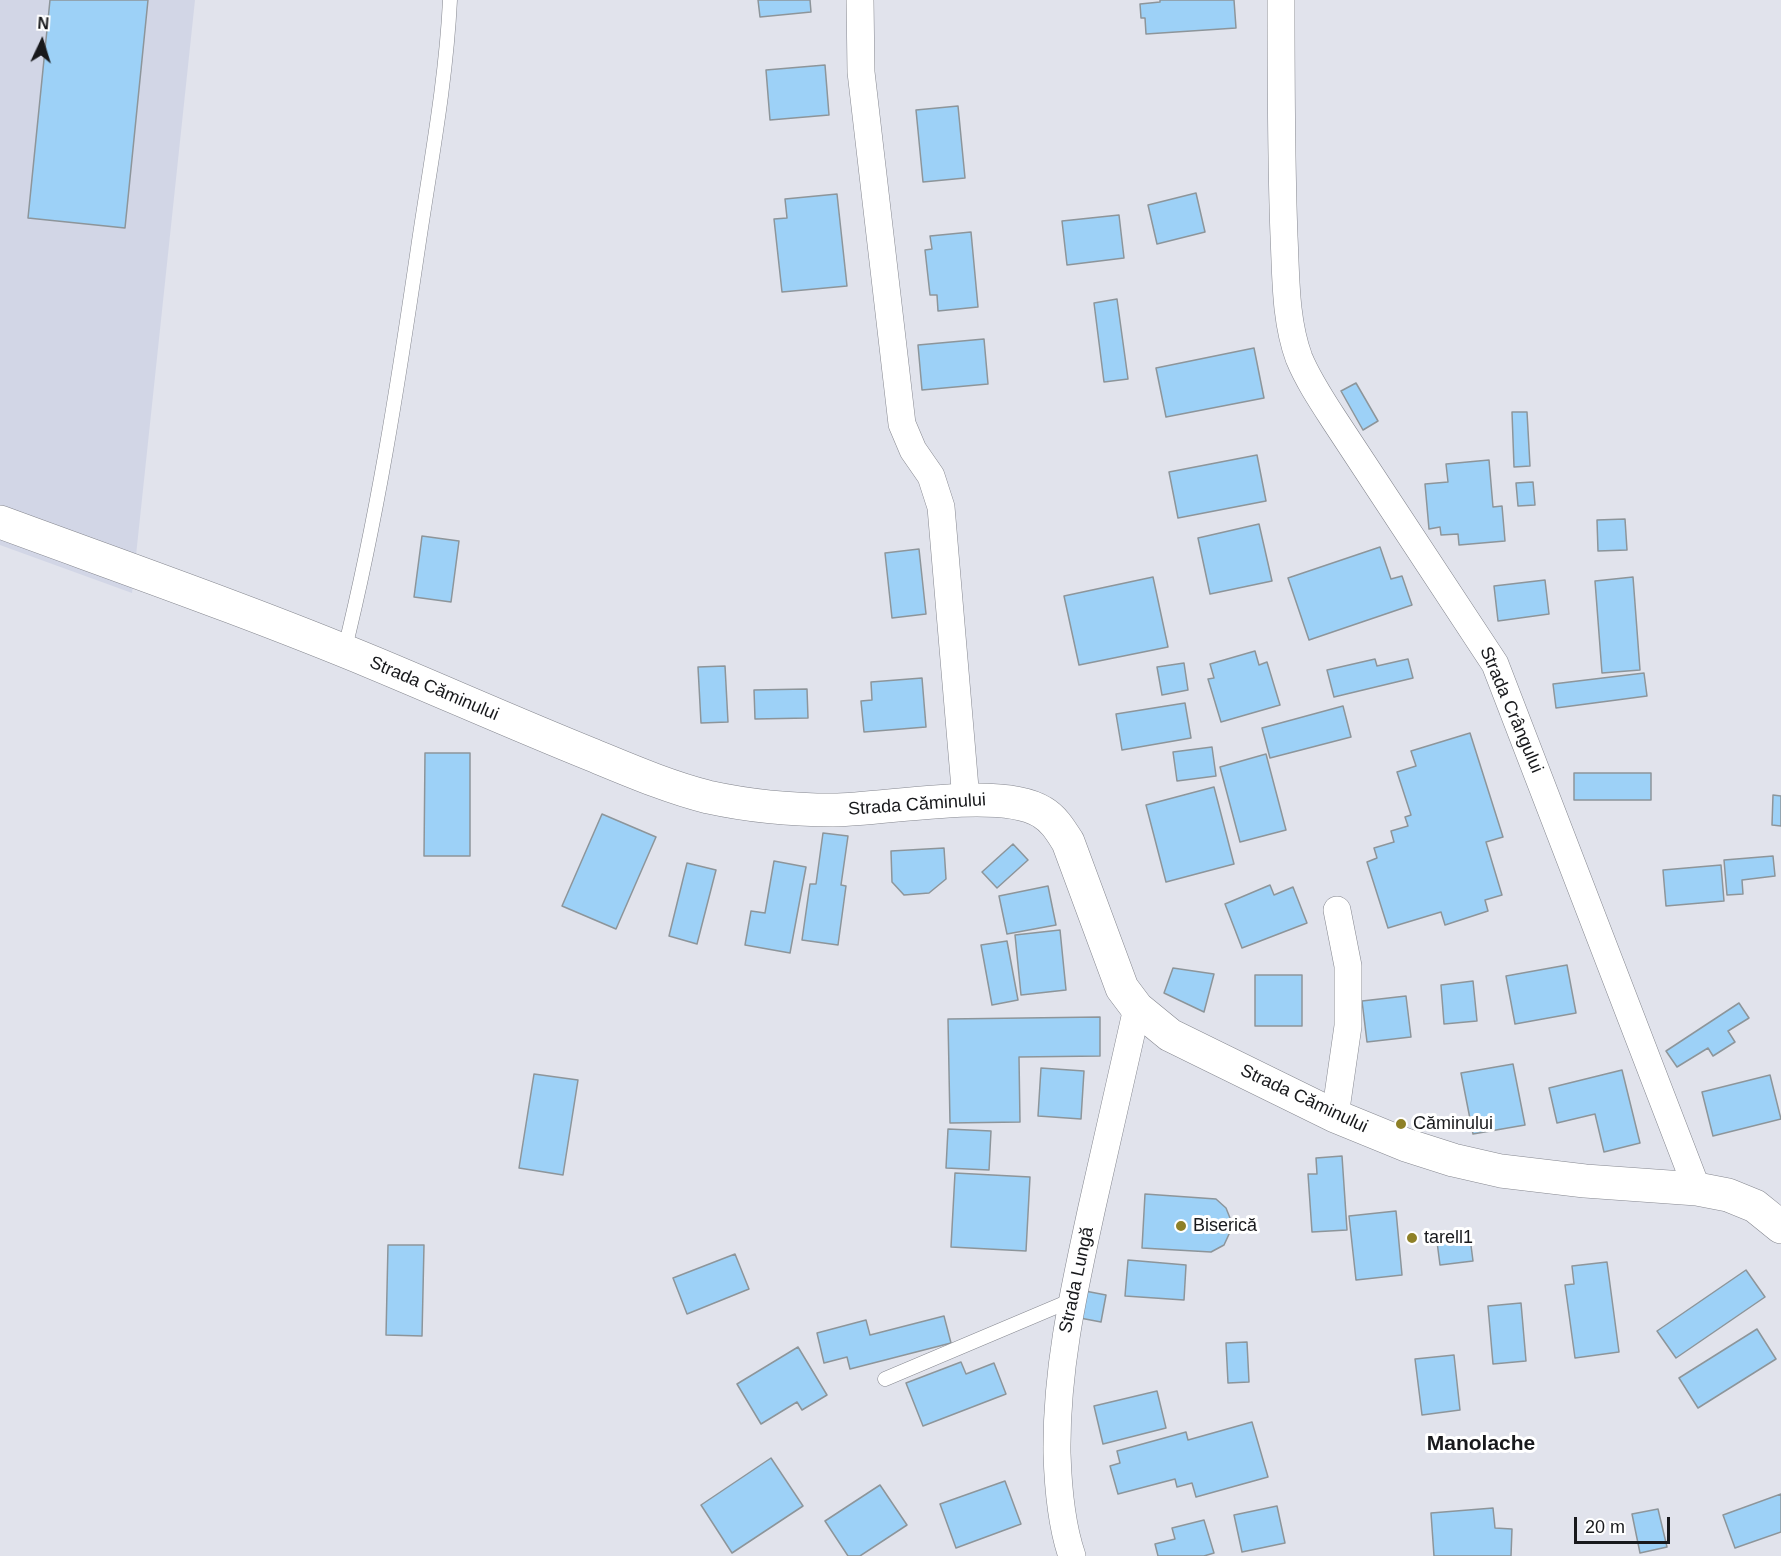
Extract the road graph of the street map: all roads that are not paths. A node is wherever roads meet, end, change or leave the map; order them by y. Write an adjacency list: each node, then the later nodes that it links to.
1 (450, 0): 5 (lane)
2 (860, 0): 6 (street)
3 (1281, 0): 10 (street, Strada Crângului)
4 (0, 522): 5 (street, Strada Căminului)
5 (344, 652): 6 (street, Strada Căminului)
6 (966, 800): 8 (street, Strada Căminului)
7 (1337, 910): 9 (street)
8 (1137, 1008): 9 (street, Strada Căminului); 12 (street, Strada Lungă)
9 (1335, 1116): 10 (street, Strada Căminului)
10 (1697, 1189): 11 (street, Strada Căminului)
11 (1781, 1227)
12 (1072, 1300): 13 (lane); 14 (street, Strada Lungă)
13 (885, 1379)
14 (1072, 1556)

